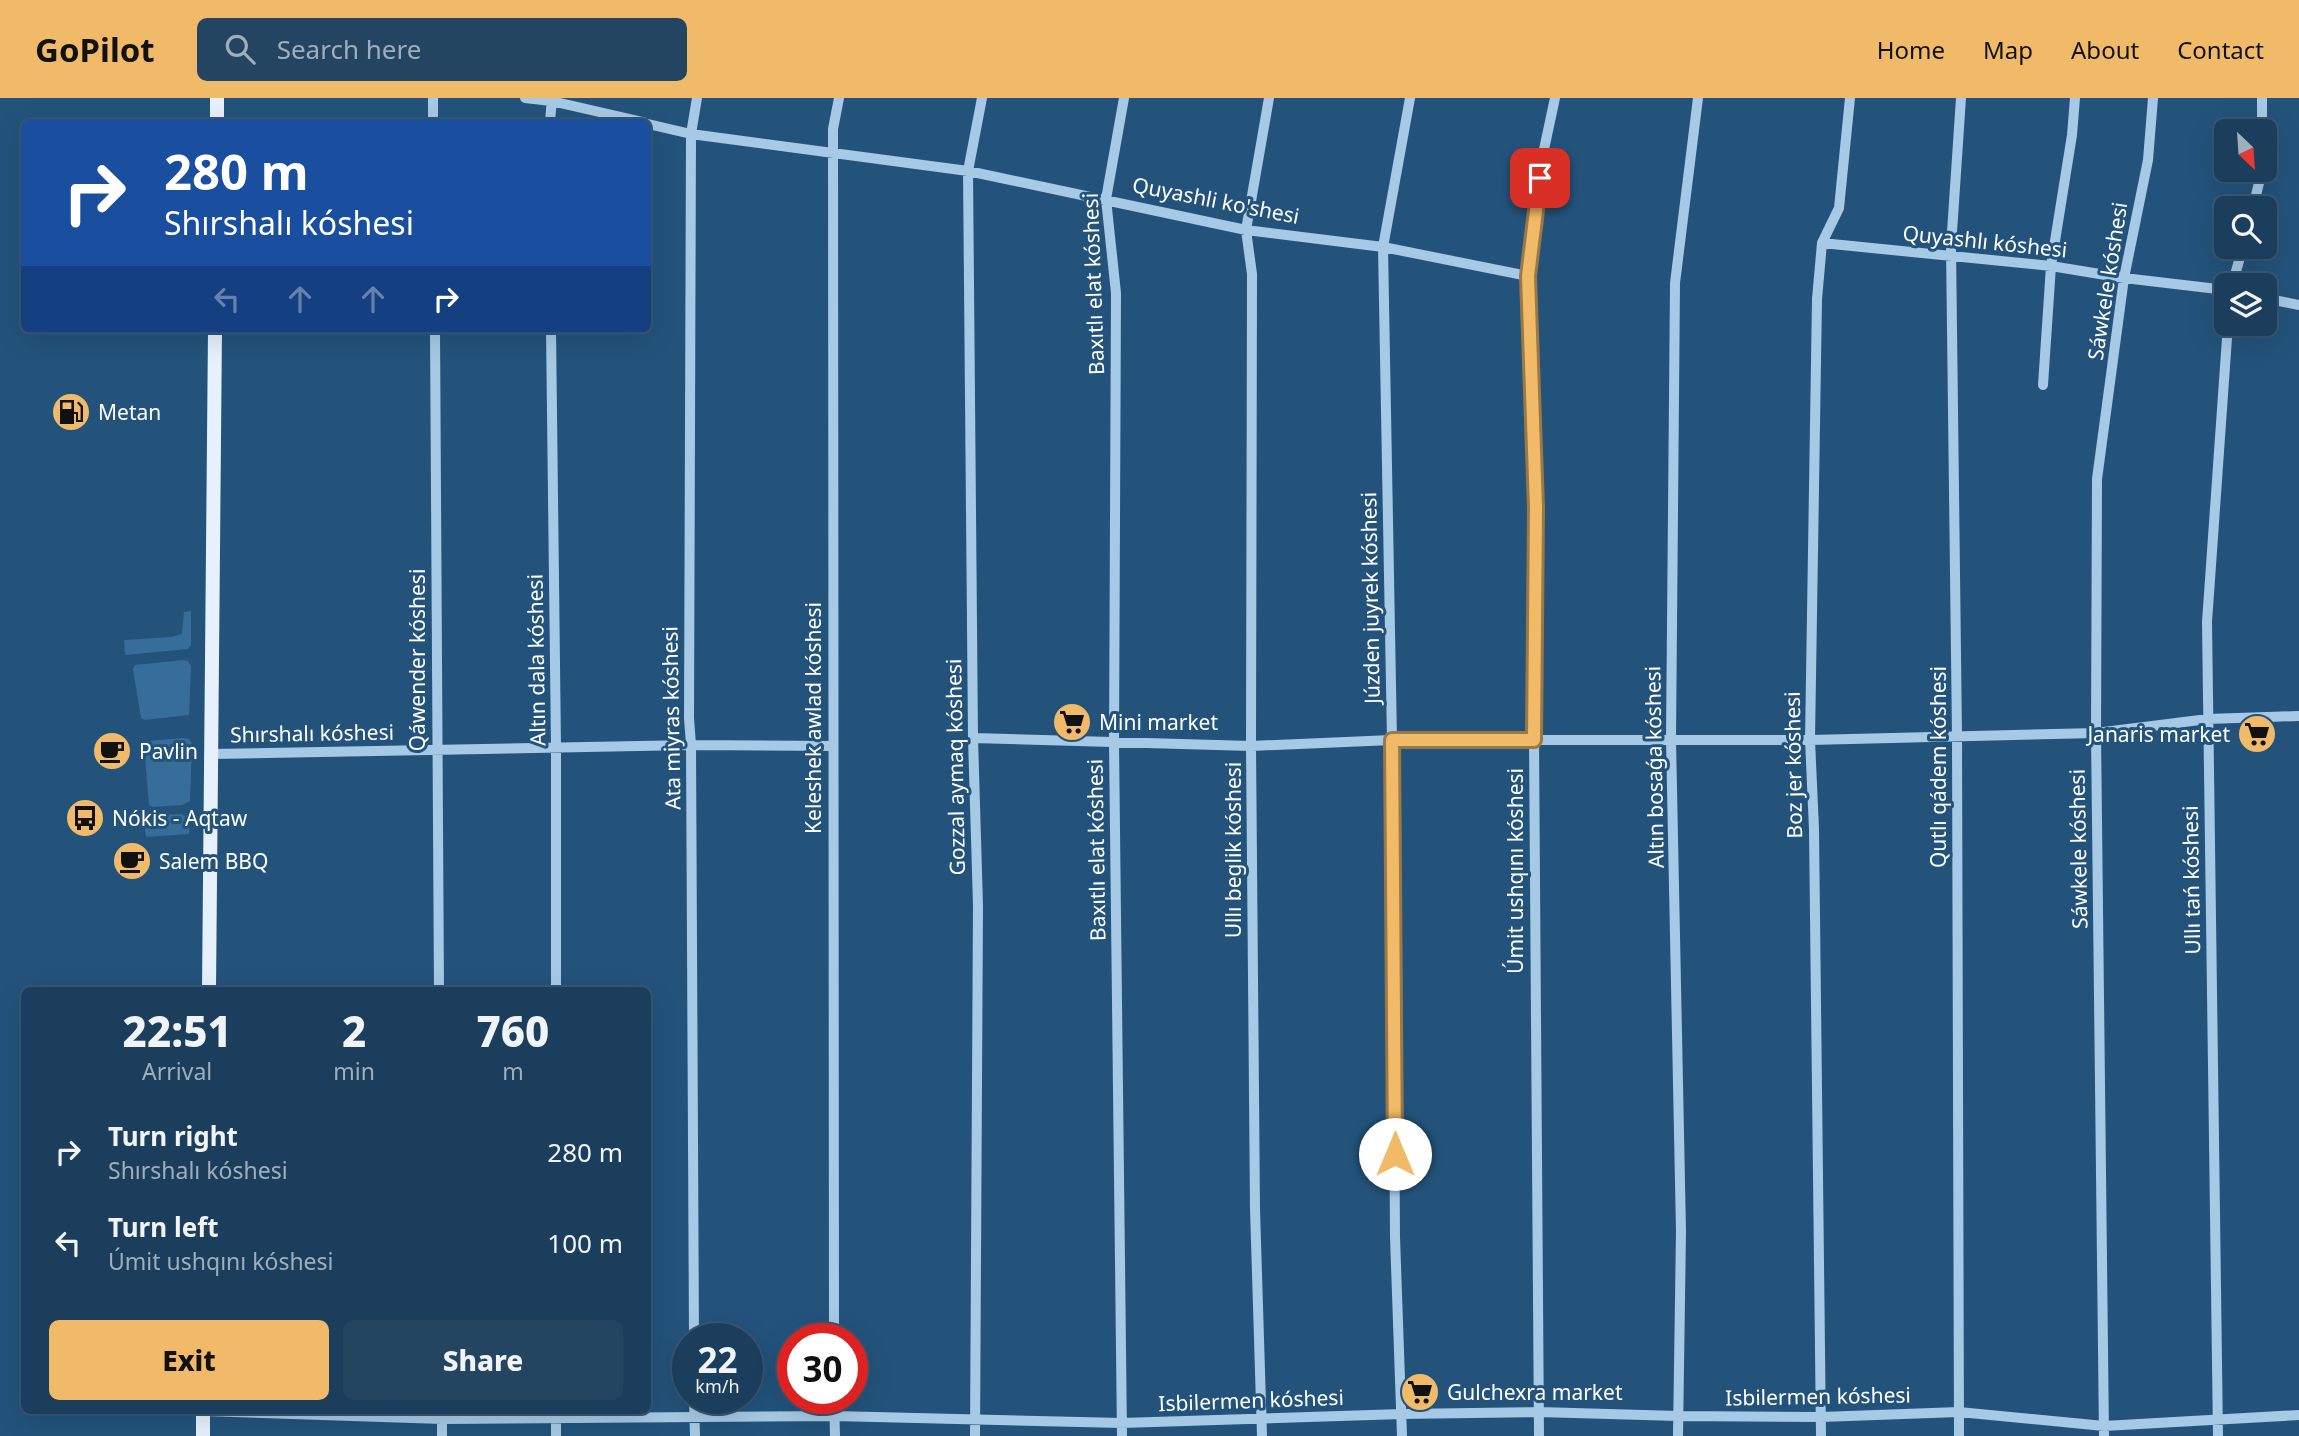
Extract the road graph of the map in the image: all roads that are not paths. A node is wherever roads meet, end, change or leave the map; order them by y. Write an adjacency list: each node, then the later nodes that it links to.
1 (217, 98): 18 (main road)
2 (433, 98): 19 (street)
3 (525, 98): 17 (street, Quyashli ko'shesi)
4 (697, 98): 24 (street, Ata miyras kóshesi)
5 (839, 98): 25 (street, Keleshek awlad kóshesi)
6 (982, 98): 26 (street, Gozzal aymaq kóshesi)
7 (1124, 98): 27 (street, Baxıtlı elat kóshesi)
8 (1269, 98): 28 (street, Ullı beglik kóshesi)
9 (1410, 98): 30 (street, Júzden juyrek kóshesi)
10 (1555, 98): 33 (street, Úmit ushqını kóshesi)
11 (1698, 98): 48 (street, Altın bosaǵa kóshesi)
12 (1850, 98): 29 (street, Boz jer kóshesi)
13 (1961, 98): 31 (street, Qutlı qádem kóshesi)
14 (2075, 98): 32 (street)
15 (2153, 98): 34 (street, Sáwkele kóshesi)
16 (2262, 98): 22 (street)
17 (551, 100): 20 (street); 21 (street, Quyashli ko'shesi)
18 (217, 119)
19 (433, 119)
20 (550, 119)
21 (629, 119)
22 (2262, 119)
23 (651, 124): 24 (street, Quyashli ko'shesi)
24 (691, 134): 25 (street, Quyashli ko'shesi); 53 (street, Ata miyras kóshesi)
25 (834, 154): 26 (street, Quyashli ko'shesi); 54 (street, Keleshek awlad kóshesi)
26 (968, 171): 27 (street, Quyashli ko'shesi); 47 (street, Gozzal aymaq kóshesi)
27 (1106, 199): 28 (street, Quyashli ko'shesi); 52 (street, Baxıtlı elat kóshesi)
28 (1247, 230): 30 (street, Quyashli ko'shesi); 55 (street, Ullı beglik kóshesi)
29 (1822, 243): 31 (street, Quyashlı kóshesi); 51 (street, Boz jer kóshesi)
30 (1383, 247): 33 (street, Quyashli ko'shesi); 49 (street, Júzden juyrek kóshesi)
31 (1951, 255): 32 (street, Quyashlı kóshesi); 46 (street, Qutlı qádem kóshesi)
32 (2051, 266): 34 (street, Quyashlı kóshesi); 42 (street)
33 (1528, 276): 50 (street, Úmit ushqını kóshesi)
34 (2124, 278): 35 (street, Quyashlı kóshesi); 45 (street, Sáwkele kóshesi)
35 (2214, 289)
36 (2277, 301): 37 (street)
37 (2299, 305)
38 (215, 333): 58 (main road)
39 (435, 333): 57 (street, Qáwender kóshesi)
40 (551, 333): 56 (street, Altın dala kóshesi)
41 (2227, 336): 44 (street, Ullı tań kóshesi)
42 (2043, 385)
43 (2299, 716): 44 (street)
44 (2208, 719): 45 (street); 78 (street, Ullı tań kóshesi)
45 (2096, 733): 46 (street); 80 (street, Sáwkele kóshesi)
46 (1957, 736): 51 (street); 65 (street, Qutlı qádem kóshesi)
47 (973, 738): 52 (street); 76 (street, Gozzal aymaq kóshesi)
48 (1671, 739): 50 (street); 51 (street); 74 (street, Altın bosaǵa kóshesi)
49 (1392, 740): 50 (street); 55 (street); 68 (street, Júzden juyrek kóshesi)
50 (1534, 740): 64 (street, Úmit ushqını kóshesi)
51 (1810, 740): 75 (street, Boz jer kóshesi)
52 (1114, 743): 55 (street); 79 (street, Baxıtlı elat kóshesi)
53 (691, 745): 54 (street, Shırshalı kóshesi); 56 (street, Shırshalı kóshesi); 62 (street, Ata miyras kóshesi)
54 (832, 746): 63 (street, Keleshek awlad kóshesi)
55 (1251, 746): 77 (street, Ullı beglik kóshesi)
56 (556, 747): 57 (street, Shırshalı kóshesi); 61 (street, Altın dala kóshesi)
57 (437, 750): 58 (street, Shırshalı kóshesi); 60 (street, Qáwender kóshesi)
58 (212, 754): 59 (main road)
59 (209, 987)
60 (439, 987)
61 (556, 987)
62 (694, 1323)
63 (834, 1323)
64 (1539, 1412): 68 (street, Isbilermen kóshesi); 74 (street, Isbilermen kóshesi); 90 (street, Úmit ushqını kóshesi)
65 (1959, 1412): 75 (street, Isbilermen kóshesi); 80 (street, Isbilermen kóshesi); 93 (street, Qutlı qádem kóshesi)
66 (203, 1414): 81 (main road)
67 (382, 1414): 69 (street, Isbilermen kóshesi)
68 (1402, 1414): 77 (street, Isbilermen kóshesi); 89 (street, Júzden juyrek kóshesi)
69 (442, 1415): 70 (street, Isbilermen kóshesi); 82 (street)
70 (556, 1415): 72 (street, Isbilermen kóshesi); 83 (street)
71 (2299, 1415): 78 (street, Isbilermen kóshesi)
72 (695, 1416): 73 (street, Isbilermen kóshesi); 84 (street)
73 (834, 1416): 76 (street, Isbilermen kóshesi); 85 (street)
74 (1678, 1416): 75 (street, Isbilermen kóshesi); 91 (street, Altın bosaǵa kóshesi)
75 (1821, 1417): 92 (street, Boz jer kóshesi)
76 (975, 1418): 79 (street, Isbilermen kóshesi); 86 (street, Gozzal aymaq kóshesi)
77 (1262, 1419): 79 (street, Isbilermen kóshesi); 88 (street, Ullı beglik kóshesi)
78 (2218, 1421): 80 (street, Isbilermen kóshesi); 94 (street, Ullı tań kóshesi)
79 (1122, 1423): 87 (street, Baxıtlı elat kóshesi)
80 (2104, 1431)
81 (203, 1436)
82 (442, 1436)
83 (556, 1436)
84 (695, 1436)
85 (835, 1436)
86 (975, 1436)
87 (1122, 1436)
88 (1262, 1436)
89 (1402, 1436)
90 (1539, 1436)
91 (1678, 1436)
92 (1821, 1436)
93 (1959, 1436)
94 (2218, 1436)

